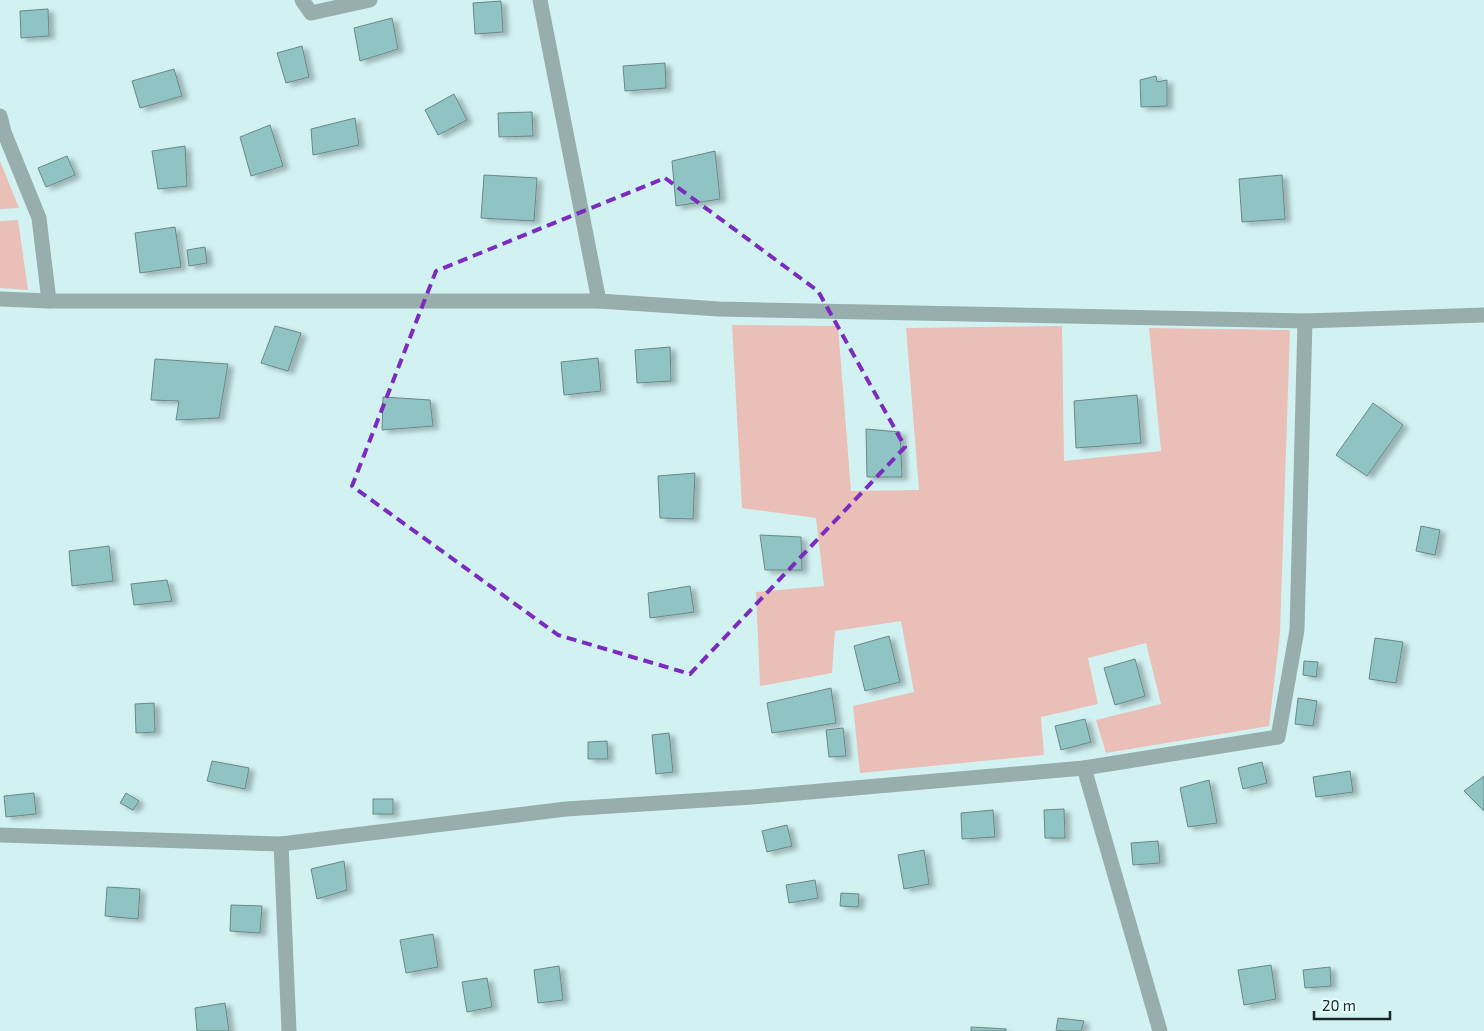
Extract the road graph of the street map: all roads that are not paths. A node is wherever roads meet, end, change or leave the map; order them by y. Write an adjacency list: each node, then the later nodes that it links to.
1 (302, 0): 2 (street)
2 (370, 0)
3 (540, 0): 6 (street)
4 (0, 116): 7 (street)
5 (0, 299): 7 (street)
6 (599, 301): 7 (street); 9 (street)
7 (49, 302)
8 (1484, 314): 9 (street)
9 (1305, 321): 10 (street)
10 (1084, 768): 12 (street); 14 (street)
11 (0, 835): 12 (street)
12 (281, 844): 13 (street)
13 (289, 1031)
14 (1160, 1031)

